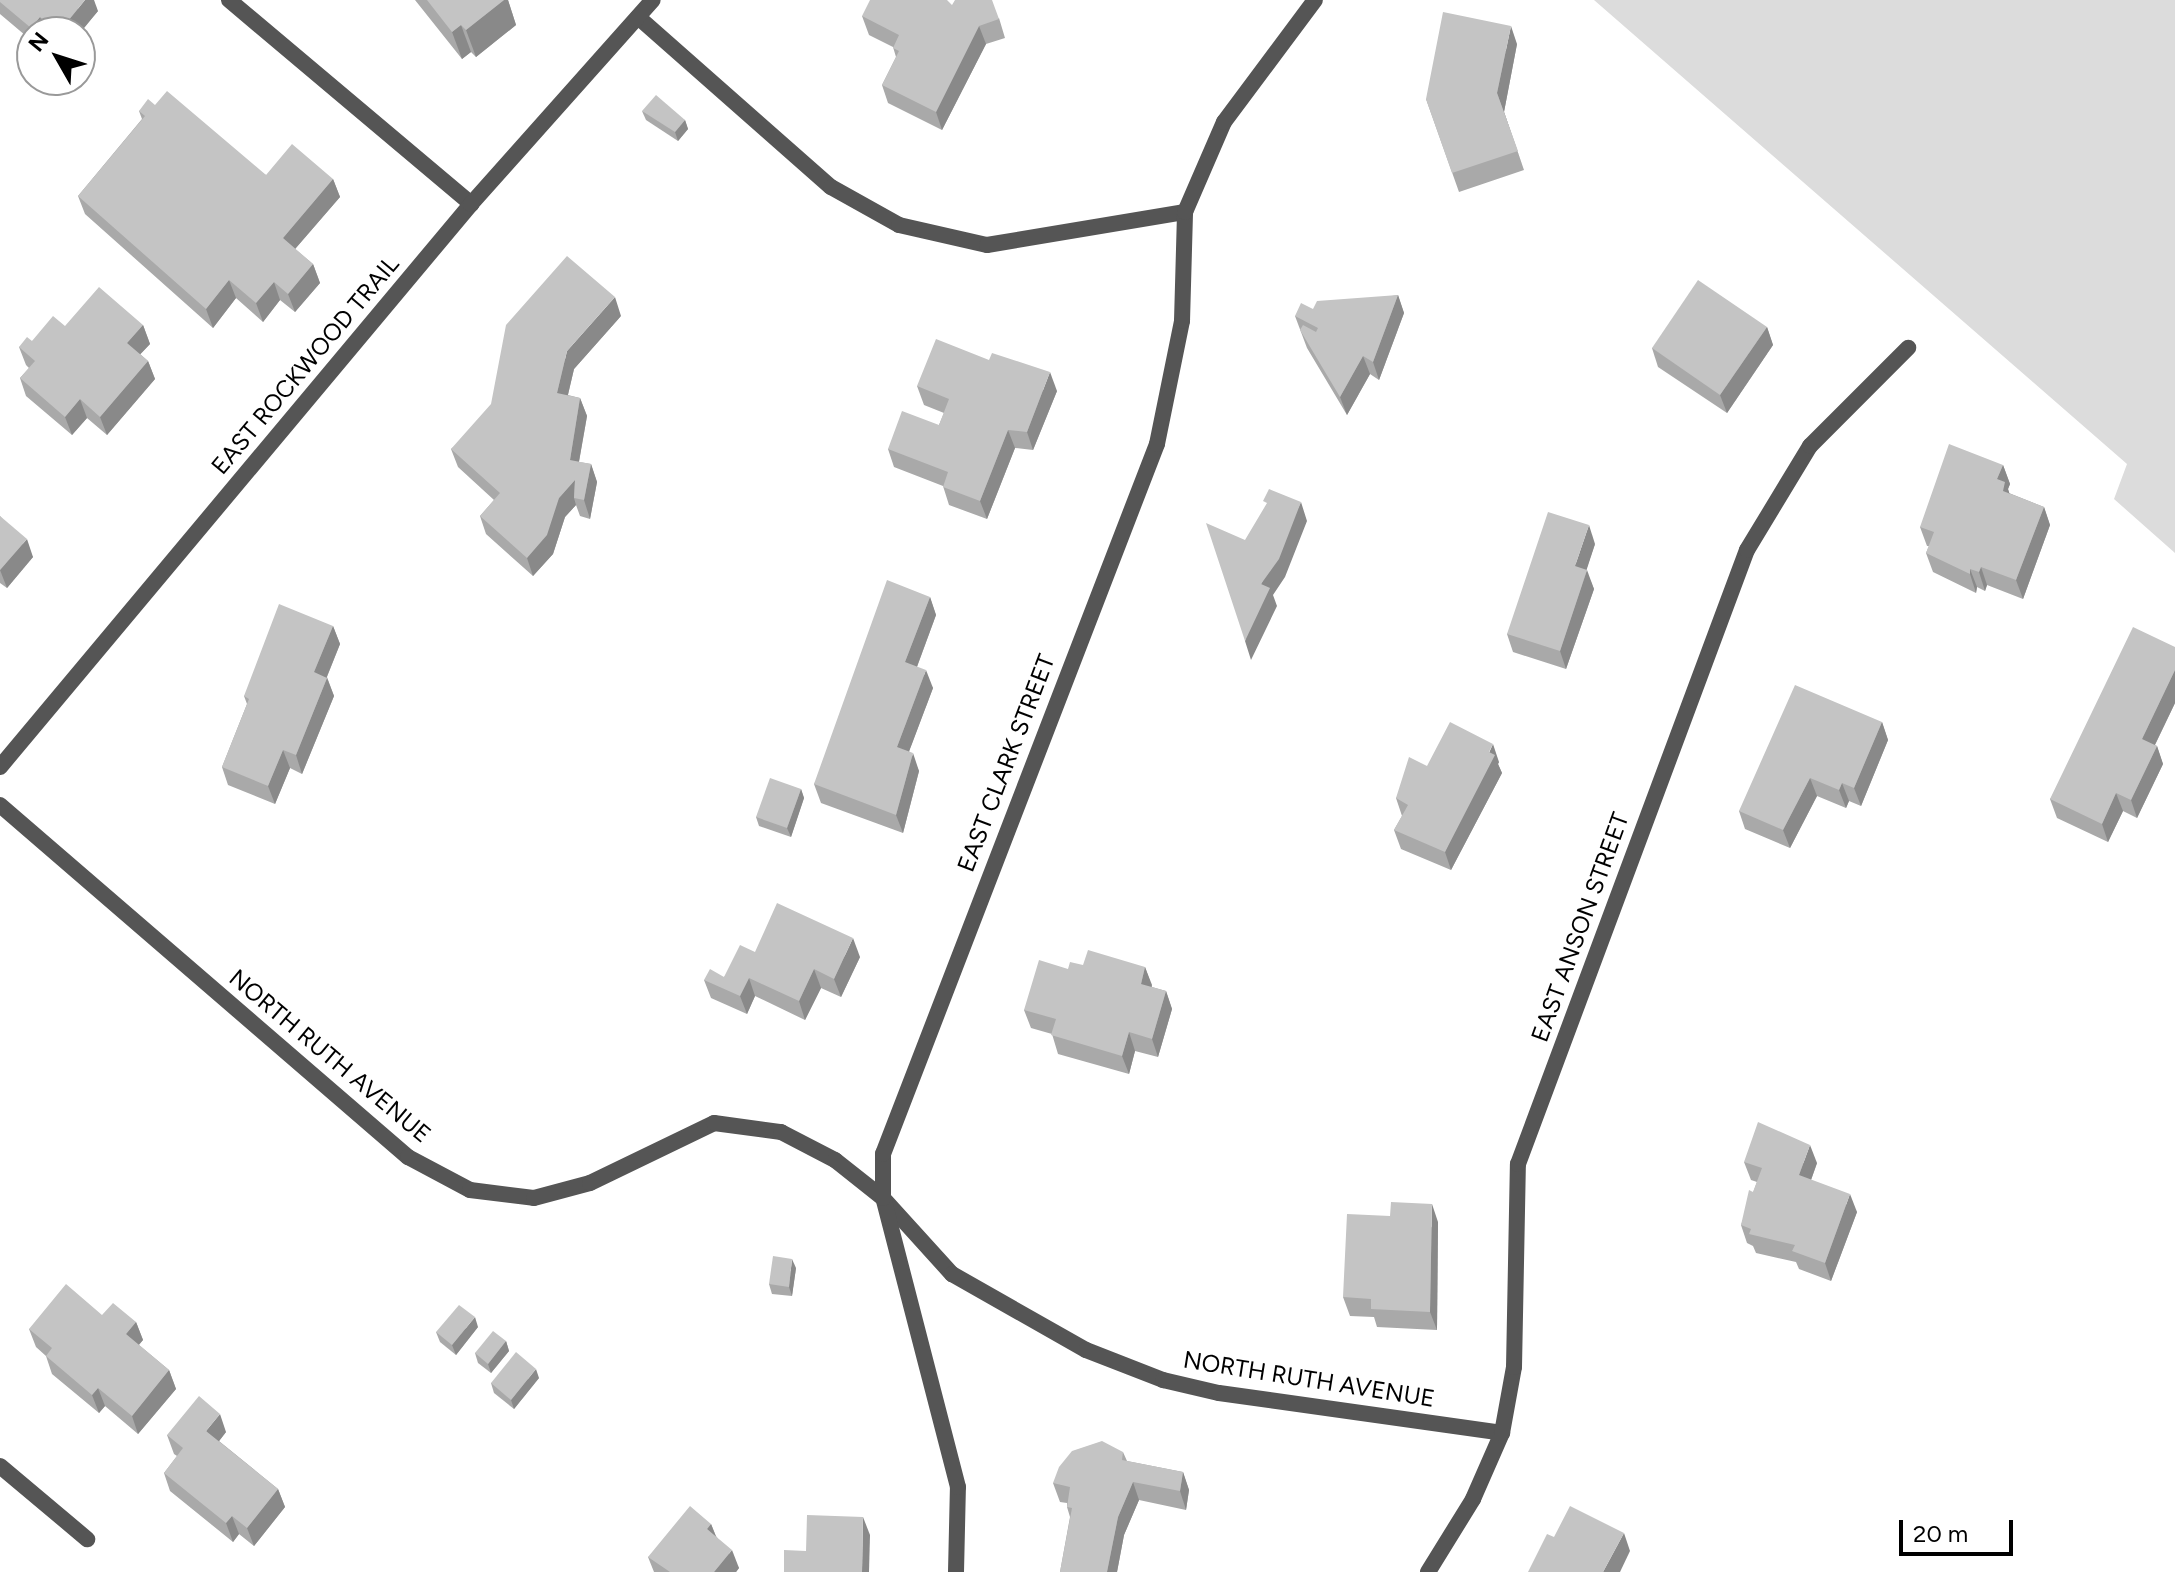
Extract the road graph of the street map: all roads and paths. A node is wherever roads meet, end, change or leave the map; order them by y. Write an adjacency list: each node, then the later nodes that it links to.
1 (229, 0): 5 (street)
2 (653, 0): 4 (street, EAST ROCKWOOD TRAIL)
3 (1315, 0): 6 (street, EAST CLARK STREET)
4 (638, 17): 5 (street, EAST ROCKWOOD TRAIL); 6 (street)
5 (471, 204): 8 (street, EAST ROCKWOOD TRAIL)
6 (1185, 212): 10 (street, EAST CLARK STREET)
7 (1908, 348): 11 (street, EAST ANSON STREET)
8 (0, 767)
9 (0, 805): 10 (street, NORTH RUTH AVENUE)
10 (883, 1198): 11 (street, NORTH RUTH AVENUE); 14 (street, EAST CLARK STREET)
11 (1502, 1433): 15 (street, EAST ANSON STREET)
12 (0, 1466): 13 (street)
13 (87, 1539)
14 (956, 1572)
15 (1428, 1572)

